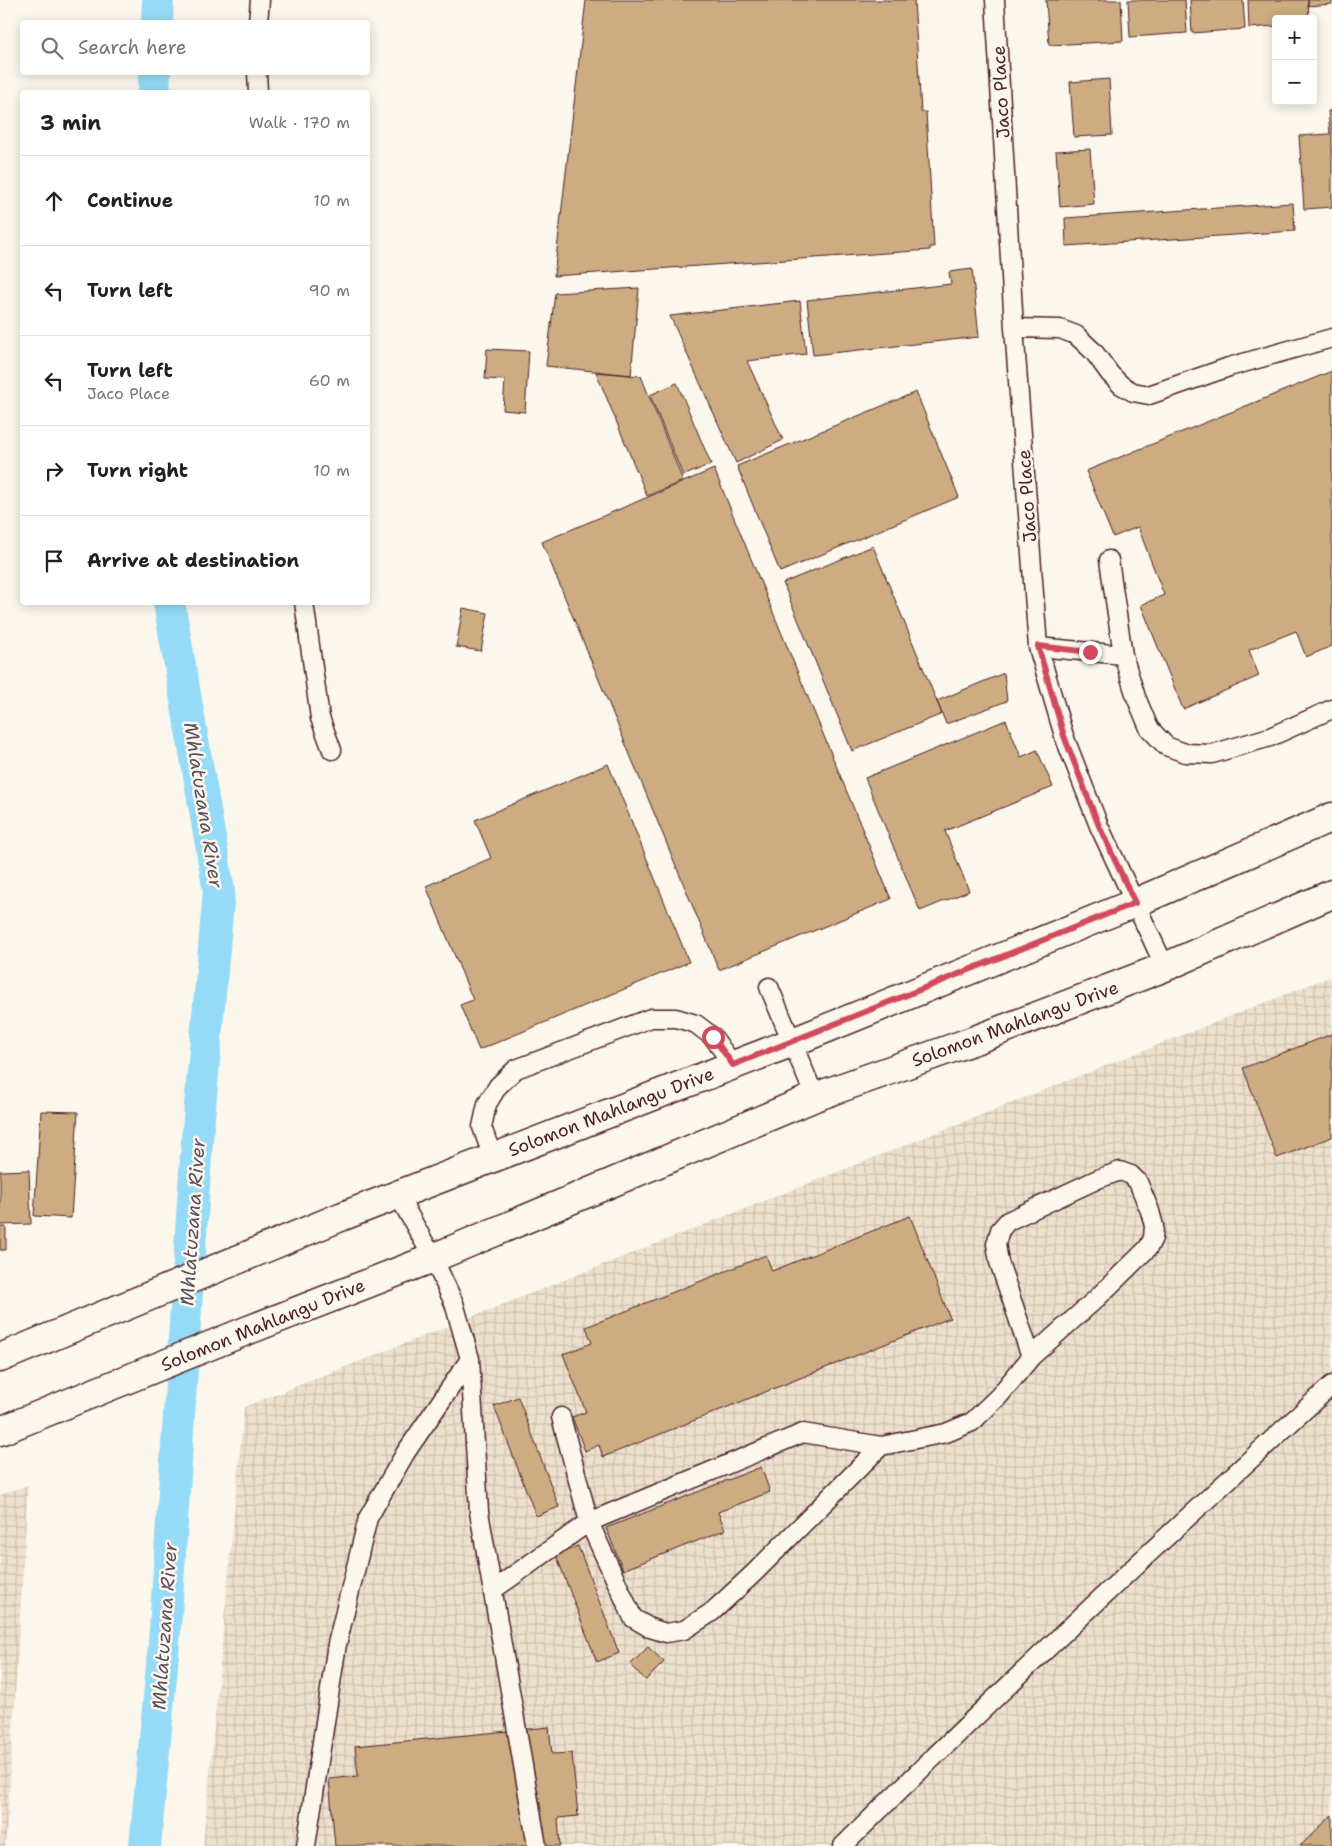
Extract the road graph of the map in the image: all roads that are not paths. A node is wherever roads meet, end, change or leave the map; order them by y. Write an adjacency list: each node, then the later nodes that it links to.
1 (260, 0): 3 (lane)
2 (995, 0): 6 (lane, Jaco Place)
3 (258, 20)
4 (257, 75): 5 (lane)
5 (258, 90)
6 (1014, 328): 7 (lane); 10 (lane, Jaco Place)
7 (1332, 338)
8 (1109, 560): 11 (lane)
9 (304, 605): 13 (lane)
10 (1038, 646): 11 (lane); 16 (lane, Jaco Place)
11 (1124, 655): 12 (lane)
12 (1332, 709)
13 (332, 750)
14 (1332, 817): 16 (main road, Solomon Mahlangu Drive)
15 (1332, 894): 17 (main road, Solomon Mahlangu Drive)
16 (1135, 903): 17 (lane, Jaco Place); 19 (main road, Solomon Mahlangu Drive)
17 (1165, 967): 21 (main road, Solomon Mahlangu Drive)
18 (769, 987): 19 (lane)
19 (793, 1042): 20 (main road, Solomon Mahlangu Drive); 21 (lane)
20 (733, 1065): 22 (main road, Solomon Mahlangu Drive); 22 (lane)
21 (815, 1097): 24 (main road, Solomon Mahlangu Drive)
22 (493, 1158): 23 (main road, Solomon Mahlangu Drive)
23 (398, 1195): 24 (lane); 26 (main road, Solomon Mahlangu Drive)
24 (433, 1258): 27 (lane); 30 (main road, Solomon Mahlangu Drive)
25 (1031, 1357): 25 (lane); 31 (lane)
26 (0, 1358)
27 (470, 1359): 33 (lane); 34 (lane)
28 (1332, 1385): 36 (lane)
29 (561, 1417): 32 (lane)
30 (0, 1430)
31 (881, 1446): 32 (lane); 32 (lane)
32 (589, 1522): 33 (lane)
33 (493, 1590): 35 (lane)
34 (306, 1846)
35 (537, 1846)
36 (843, 1846)

